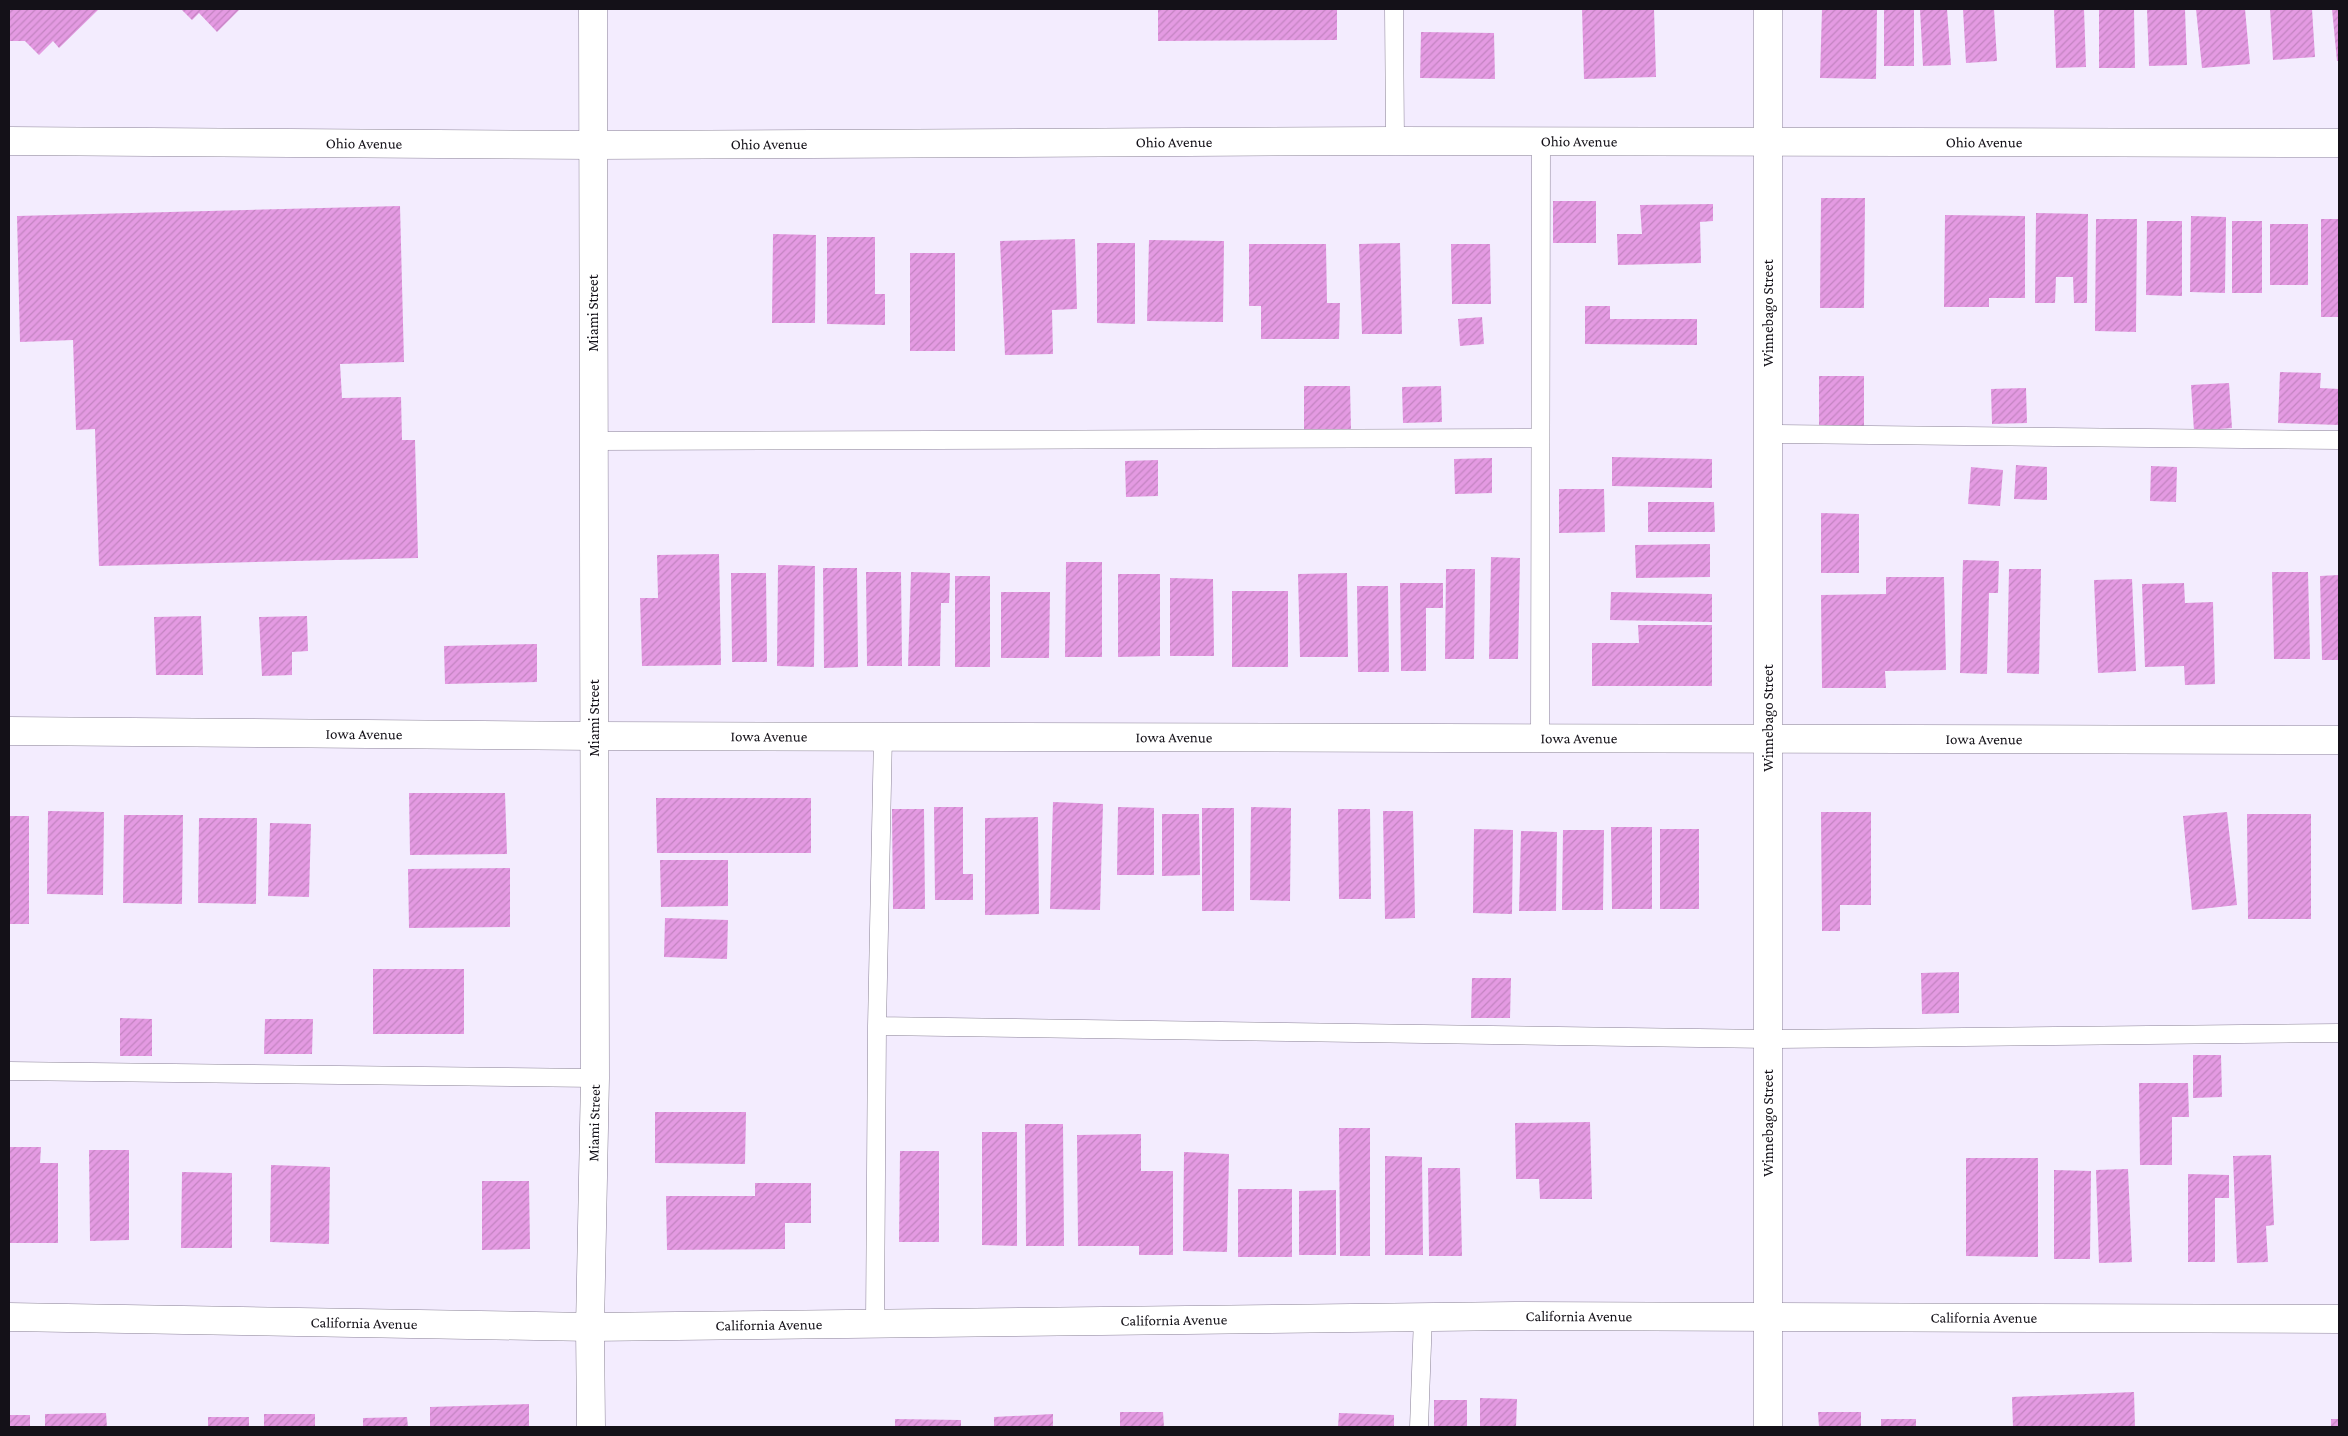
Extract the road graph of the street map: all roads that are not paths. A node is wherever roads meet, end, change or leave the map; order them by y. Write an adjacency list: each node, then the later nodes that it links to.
1 (593, 9): 9 (street, Miami Street)
2 (1394, 9): 4 (lane)
3 (1768, 9): 7 (street, Winnebago Street)
4 (1395, 141): 6 (street, Ohio Avenue); 9 (street, Ohio Avenue)
5 (9, 142): 9 (street, Ohio Avenue)
6 (1541, 142): 7 (street, Ohio Avenue); 11 (lane)
7 (1768, 142): 8 (street, Ohio Avenue); 10 (street, Winnebago Street)
8 (2339, 144)
9 (593, 145): 13 (street, Miami Street)
10 (1768, 434): 12 (lane); 18 (street, Winnebago Street)
11 (1540, 438): 13 (lane); 17 (lane)
12 (2339, 440)
13 (593, 441): 16 (street, Miami Street)
14 (9, 731): 16 (street, Iowa Avenue)
15 (883, 735): 16 (street, Iowa Avenue); 17 (street, Iowa Avenue); 20 (lane)
16 (594, 736): 24 (street, Miami Street)
17 (1540, 738): 18 (street, Iowa Avenue)
18 (1768, 740): 19 (street, Iowa Avenue); 22 (street, Winnebago Street)
19 (2339, 740)
20 (877, 1026): 22 (lane); 29 (lane)
21 (2339, 1033): 22 (lane)
22 (1768, 1039): 27 (street, Winnebago Street)
23 (9, 1071): 24 (lane)
24 (595, 1078): 30 (street, Miami Street)
25 (9, 1317): 30 (street, California Avenue)
26 (1423, 1317): 27 (street, California Avenue); 29 (street, California Avenue); 32 (lane)
27 (1768, 1317): 28 (street, California Avenue); 33 (street, Winnebago Street)
28 (2339, 1320)
29 (875, 1324): 30 (street, California Avenue)
30 (590, 1327): 31 (street, Miami Street)
31 (591, 1427)
32 (1419, 1427)
33 (1768, 1427)

